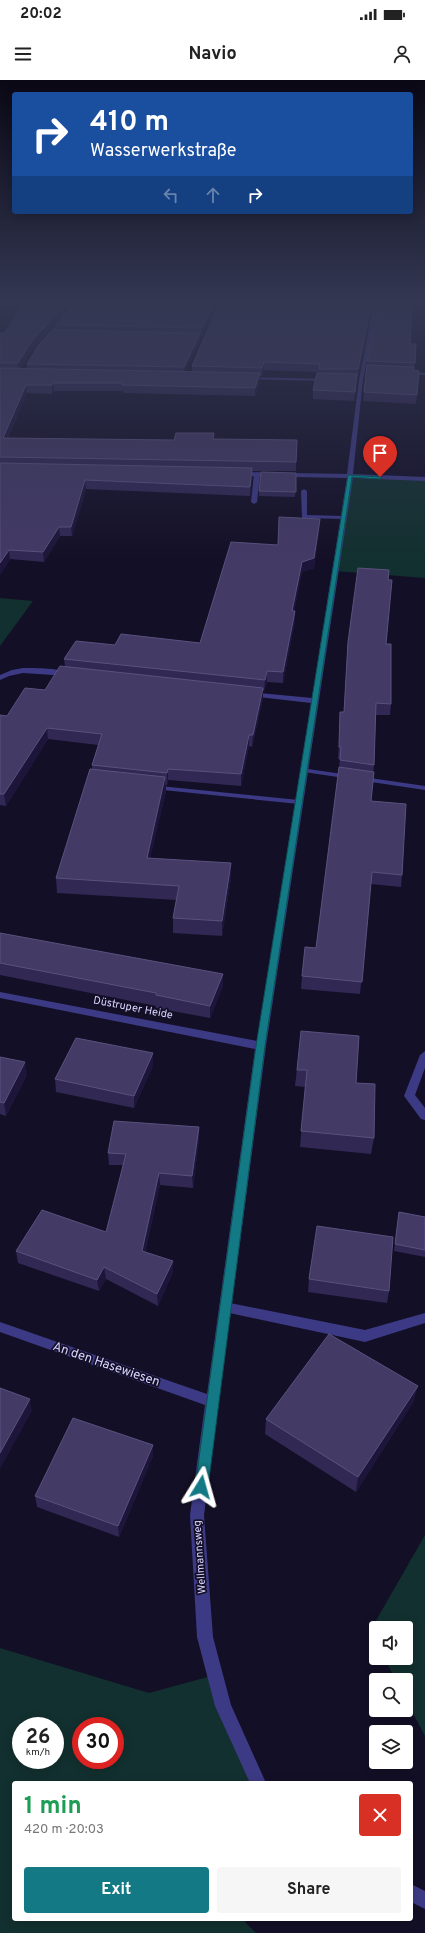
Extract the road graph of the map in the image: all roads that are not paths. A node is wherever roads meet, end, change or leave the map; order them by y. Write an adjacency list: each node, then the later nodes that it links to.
1 (361, 388): 4 (street, Wellmannsweg)
2 (233, 474): 3 (street)
3 (257, 474): 4 (street); 7 (street)
4 (350, 476): 5 (street); 8 (street, Wellmannsweg)
5 (425, 479)
6 (304, 490): 8 (street)
7 (254, 502)
8 (343, 518): 12 (street, Wellmannsweg)
9 (74, 674): 10 (street)
10 (0, 678)
11 (237, 692): 12 (street)
12 (315, 701): 13 (street, Wellmannsweg)
13 (304, 770): 15 (street); 16 (street, Wellmannsweg)
14 (145, 786): 16 (street)
15 (425, 788)
16 (299, 802): 18 (street, Wellmannsweg)
17 (0, 994): 18 (street, Düstruper Heide)
18 (261, 1046): 21 (street, Wellmannsweg)
19 (425, 1055): 20 (street)
20 (425, 1116)
21 (225, 1307): 22 (street); 24 (street, Wellmannsweg)
22 (425, 1318)
23 (0, 1327): 24 (street, An den Hasewiesen)
24 (213, 1402): 25 (street, Wellmannsweg)
25 (257, 1781)
26 (413, 1894): 27 (street)
27 (425, 1900)

